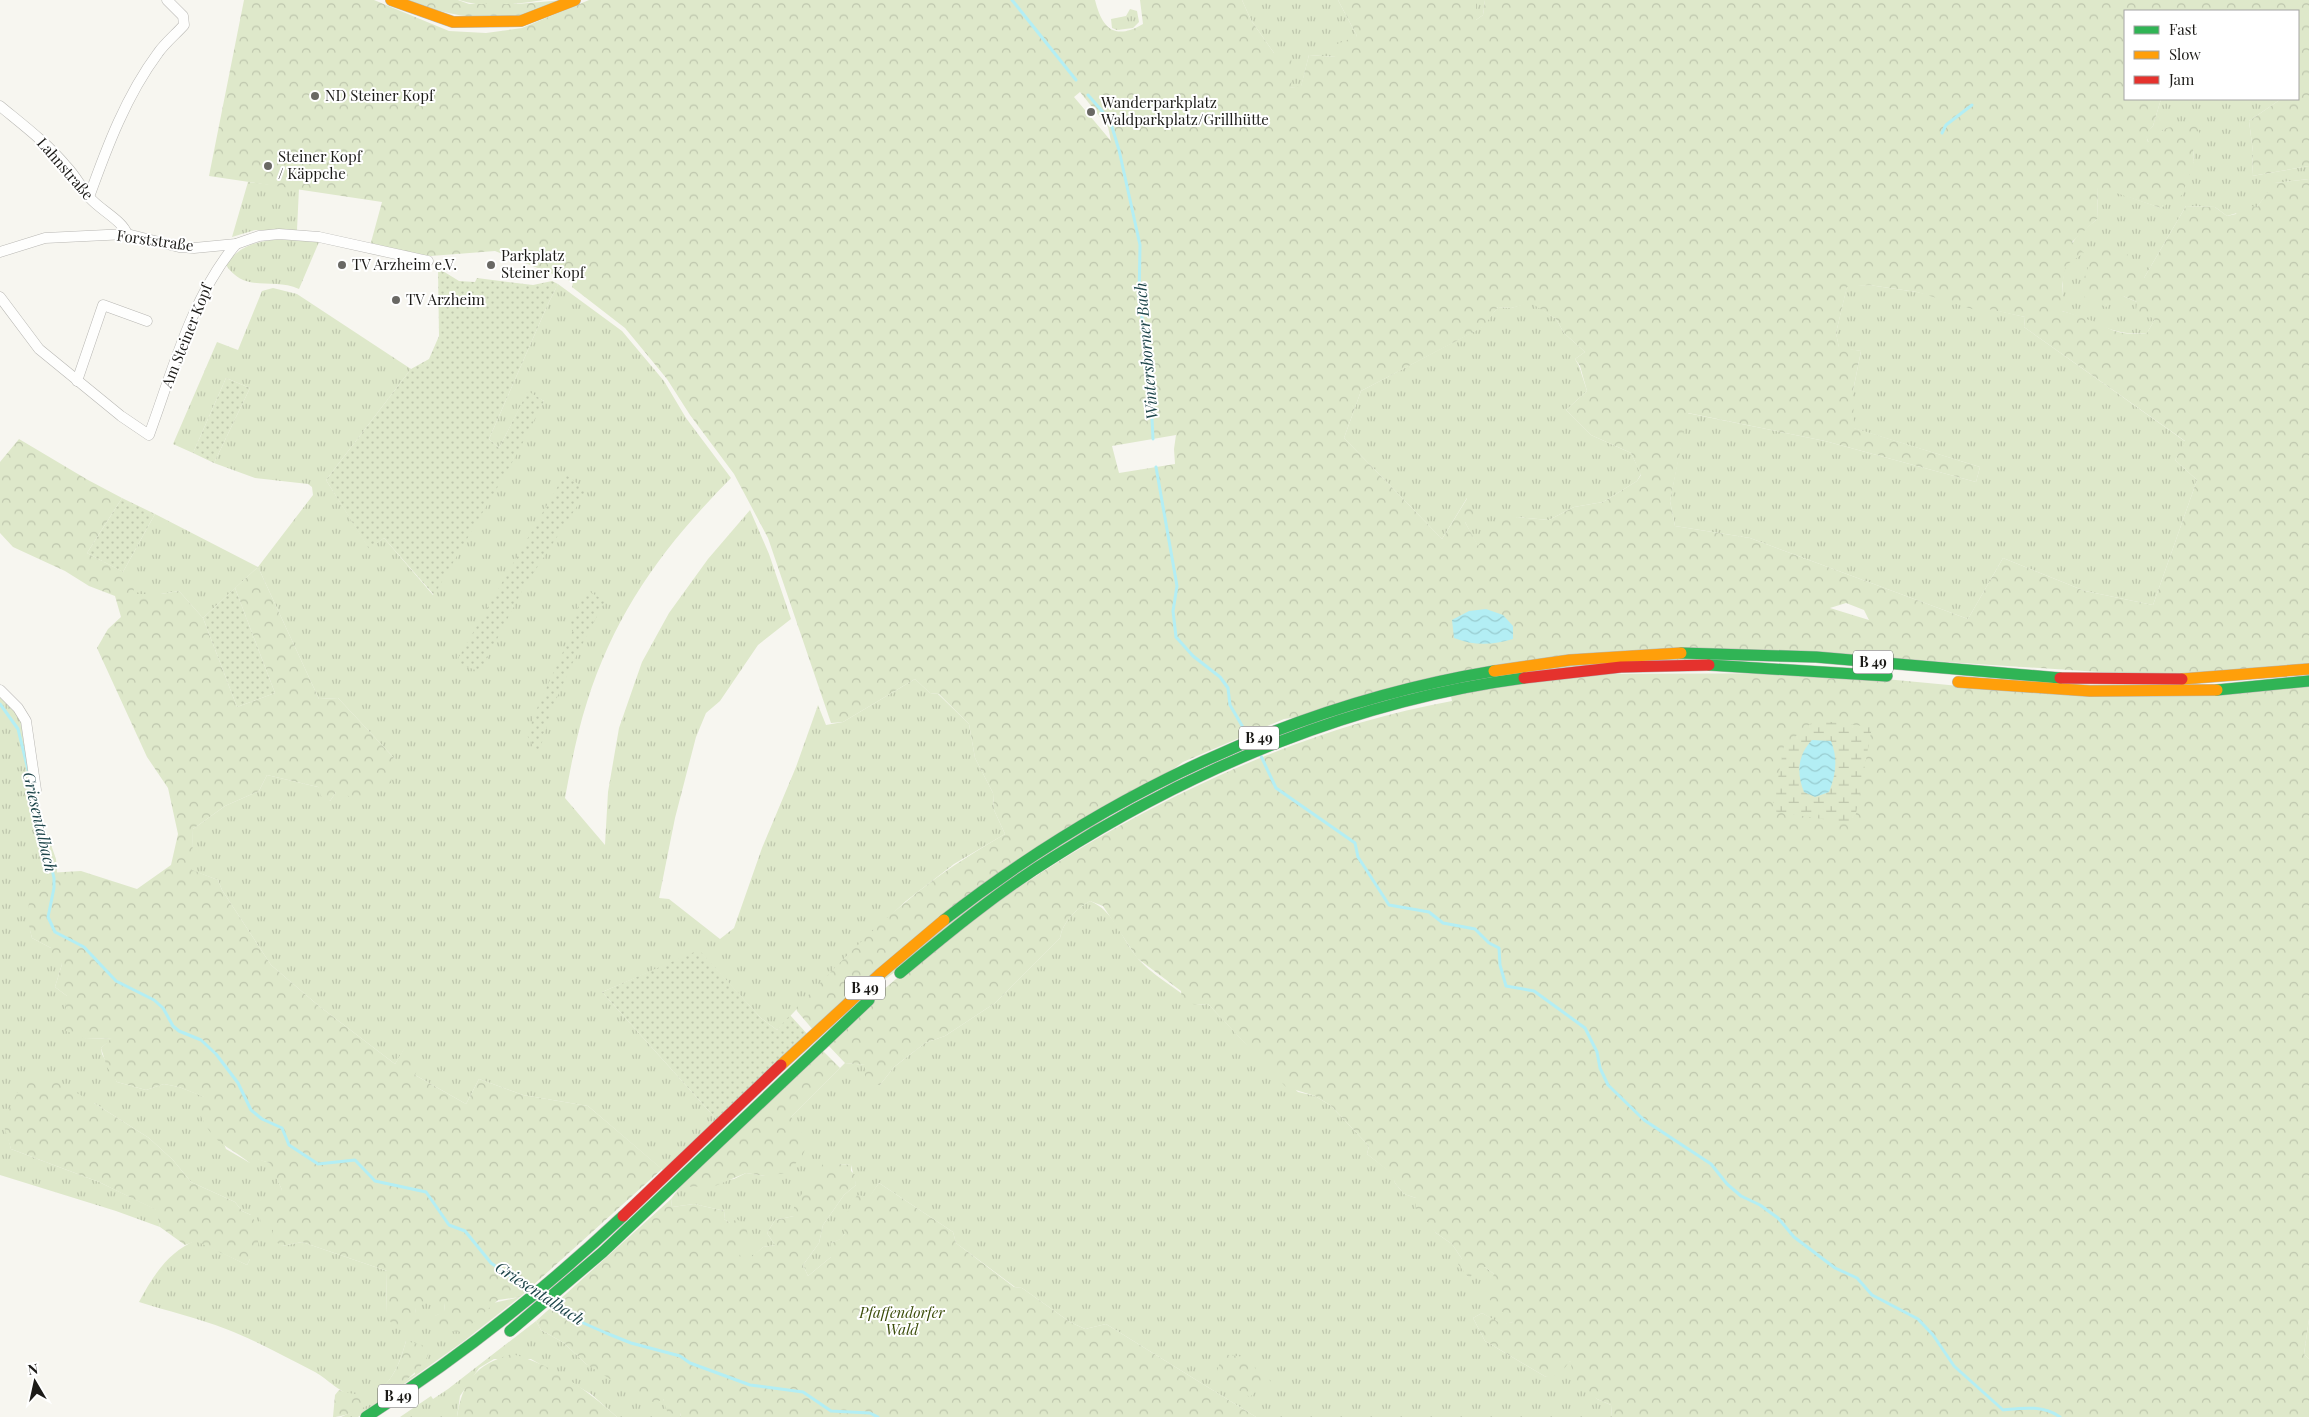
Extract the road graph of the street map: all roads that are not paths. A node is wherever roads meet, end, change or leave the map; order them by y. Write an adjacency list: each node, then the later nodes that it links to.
1 (168, 0): 5 (street)
2 (391, 0): 3 (main road)
3 (575, 0)
4 (0, 106): 5 (street, Lahnstraße)
5 (89, 197): 6 (street, Lahnstraße)
6 (127, 234): 7 (street, Forststraße); 8 (street, Forststraße)
7 (236, 244): 9 (street, Forststraße); 12 (street, Am Steiner Kopf)
8 (0, 252)
9 (428, 261)
10 (0, 297): 12 (street)
11 (147, 320): 12 (street)
12 (77, 381)
13 (2309, 669): 22 (main road, B 49)
14 (1899, 677): 19 (main road, B 49)
15 (1946, 681): 16 (main road)
16 (2309, 681)
17 (0, 690): 18 (street)
18 (36, 790)
19 (892, 980)
20 (878, 992): 21 (main road, B 49)
21 (499, 1340)
22 (366, 1417)

